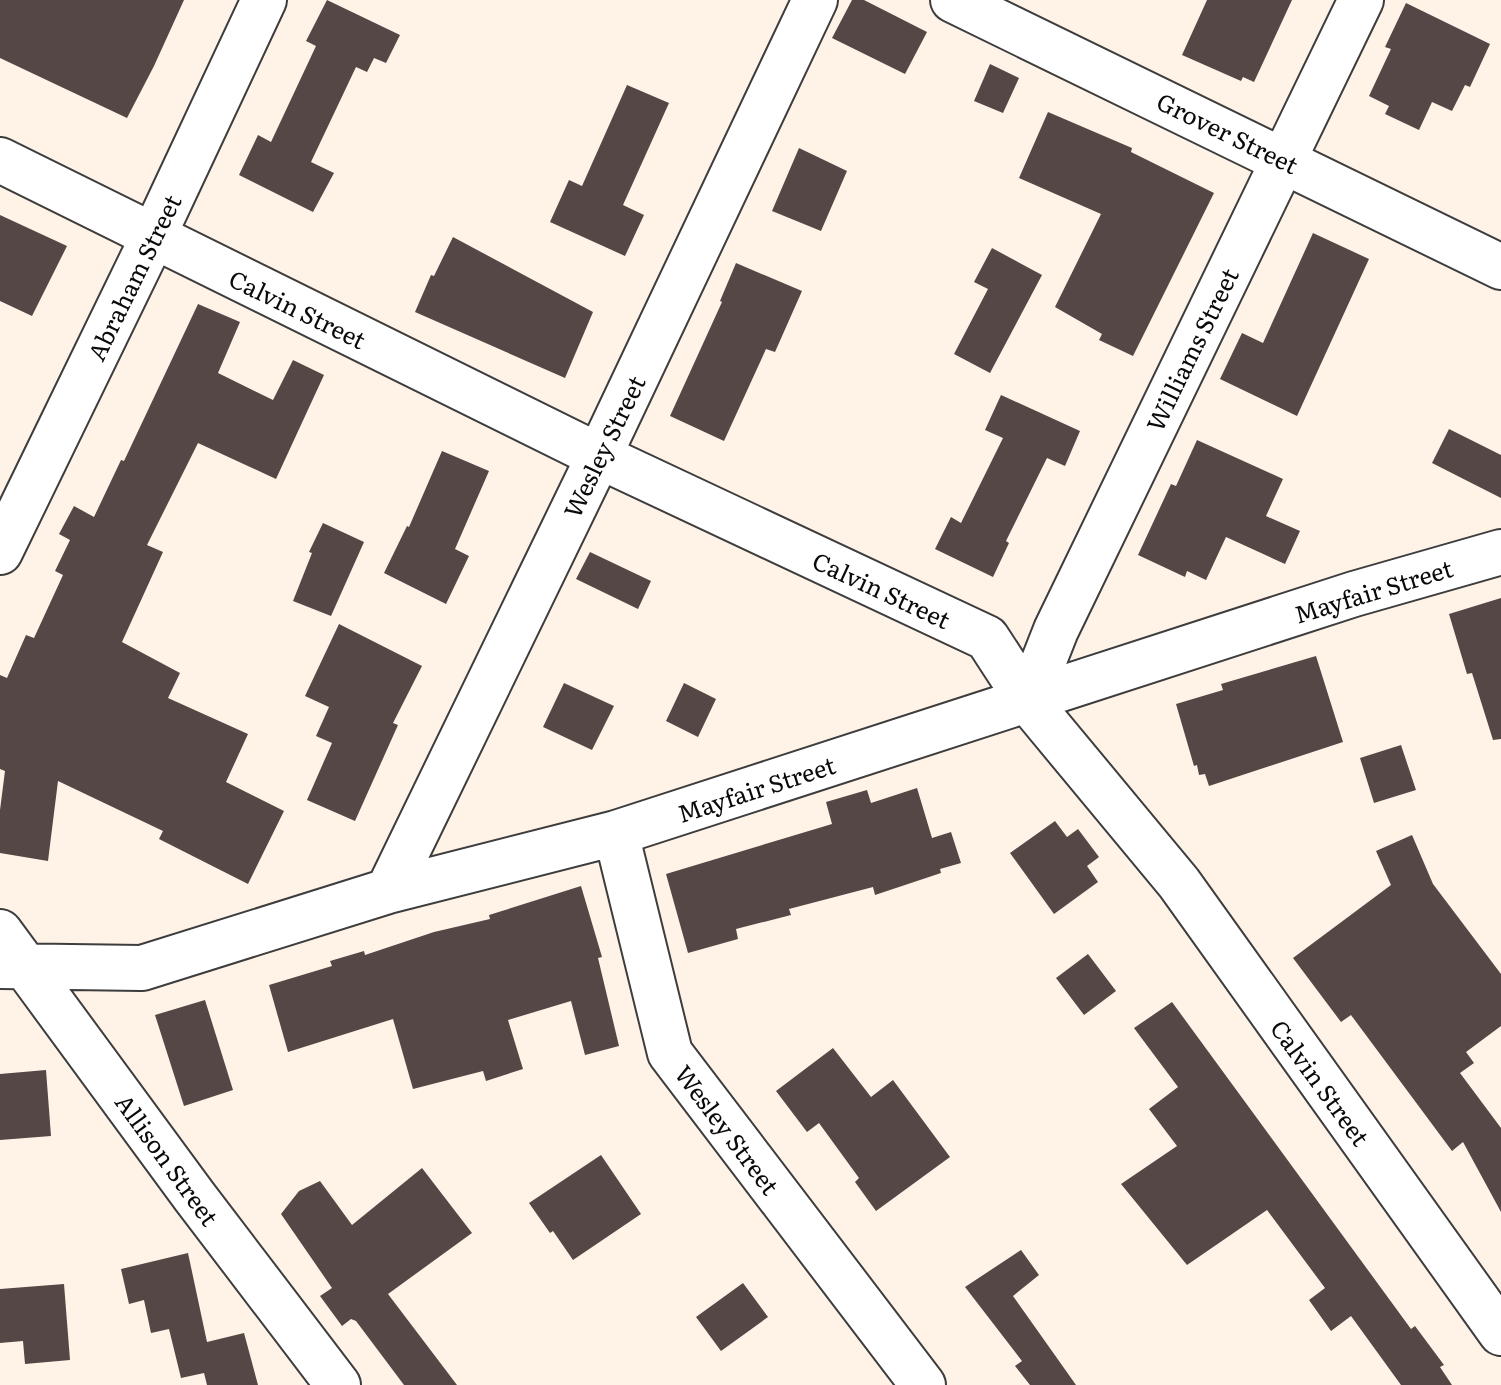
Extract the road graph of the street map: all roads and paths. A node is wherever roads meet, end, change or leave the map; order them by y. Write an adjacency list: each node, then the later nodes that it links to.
1 (264, 0): 7 (street, Abraham Street)
2 (815, 0): 9 (street, Wesley Street)
3 (953, 0): 5 (street, Grover Street)
4 (1361, 0): 5 (street, Williams Street)
5 (1283, 159): 8 (street, Grover Street); 12 (street, Williams Street)
6 (0, 160): 7 (street, Calvin Street)
7 (153, 237): 9 (street, Calvin Street); 10 (street, Abraham Street)
8 (1501, 267)
9 (599, 456): 12 (street, Calvin Street); 14 (street, Wesley Street)
10 (0, 552)
11 (1501, 552): 12 (street, Mayfair Street)
12 (1028, 701): 13 (street, Mayfair Street); 17 (street, Calvin Street)
13 (616, 833): 14 (street, Mayfair Street); 19 (street, Wesley Street)
14 (388, 891): 16 (street, Mayfair Street)
15 (0, 932): 16 (street, Allison Street)
16 (14, 967): 18 (street, Allison Street)
17 (1501, 1333)
18 (338, 1385)
19 (923, 1385)

